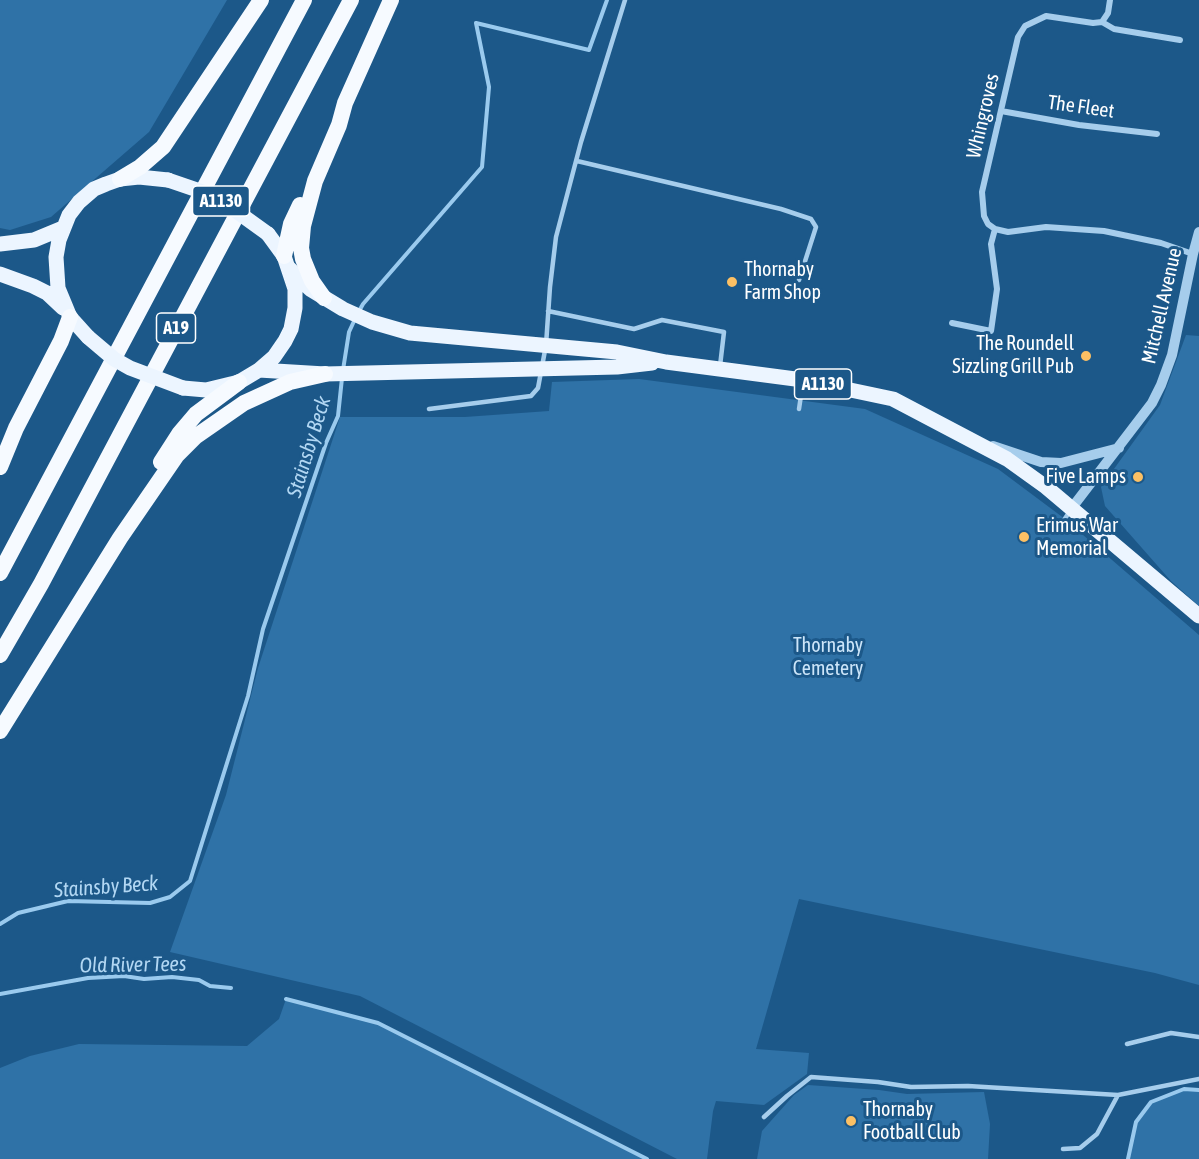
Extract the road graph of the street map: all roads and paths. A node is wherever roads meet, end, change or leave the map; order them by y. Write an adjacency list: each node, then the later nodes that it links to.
1 (261, 0): 12 (highway)
2 (304, 0): 42 (highway, A19)
3 (351, 0): 44 (highway, A19)
4 (391, 0): 13 (highway)
5 (625, 0): 11 (lane)
6 (1110, 0): 7 (street)
7 (1102, 22): 8 (street, Whingroves); 9 (street, Whingroves)
8 (1180, 40)
9 (1001, 111): 10 (street, The Fleet); 15 (street, Whingroves)
10 (1156, 134)
11 (577, 161): 21 (lane); 23 (lane)
12 (120, 179): 14 (main road); 19 (main road, A1130, bridge)
13 (315, 181): 19 (highway); 22 (highway)
14 (63, 228): 17 (main road); 24 (main road)
15 (995, 229): 18 (street); 25 (street, Whingroves)
16 (1199, 232): 18 (street, Mitchell Avenue)
17 (0, 244)
18 (1193, 254): 37 (street, Mitchell Avenue)
19 (287, 262): 22 (main road, A1130); 30 (main road)
20 (0, 274): 24 (main road)
21 (799, 280)
22 (324, 298): 26 (main road, A1130)
23 (548, 311): 26 (lane); 28 (lane)
24 (69, 314): 33 (main road, bridge); 38 (highway)
25 (952, 323)
26 (546, 345): 27 (main road, A1130); 29 (lane)
27 (666, 362): 28 (main road, A1130); 29 (main road, A1130)
28 (720, 368): 32 (main road, A1130)
29 (543, 369): 31 (main road, A1130); 34 (lane)
30 (259, 370): 31 (main road, A1130); 33 (main road)
31 (328, 374): 39 (highway)
32 (803, 380): 35 (lane); 36 (main road, A1130)
33 (239, 382): 39 (highway)
34 (429, 409)
35 (799, 409)
36 (969, 439): 37 (street); 40 (main road, A1130)
37 (1119, 448): 40 (street, Mitchell Avenue)
38 (0, 467)
39 (146, 498): 45 (highway)
40 (1071, 508): 41 (lane); 43 (main road, A1130)
41 (1058, 529)
42 (0, 573)
43 (1199, 616)
44 (0, 656)
45 (0, 731)
46 (1199, 1037): 47 (lane)
47 (1127, 1044)
48 (1199, 1079): 49 (lane)
49 (1118, 1095): 50 (lane); 51 (lane)
50 (764, 1118)
51 (1063, 1149)

